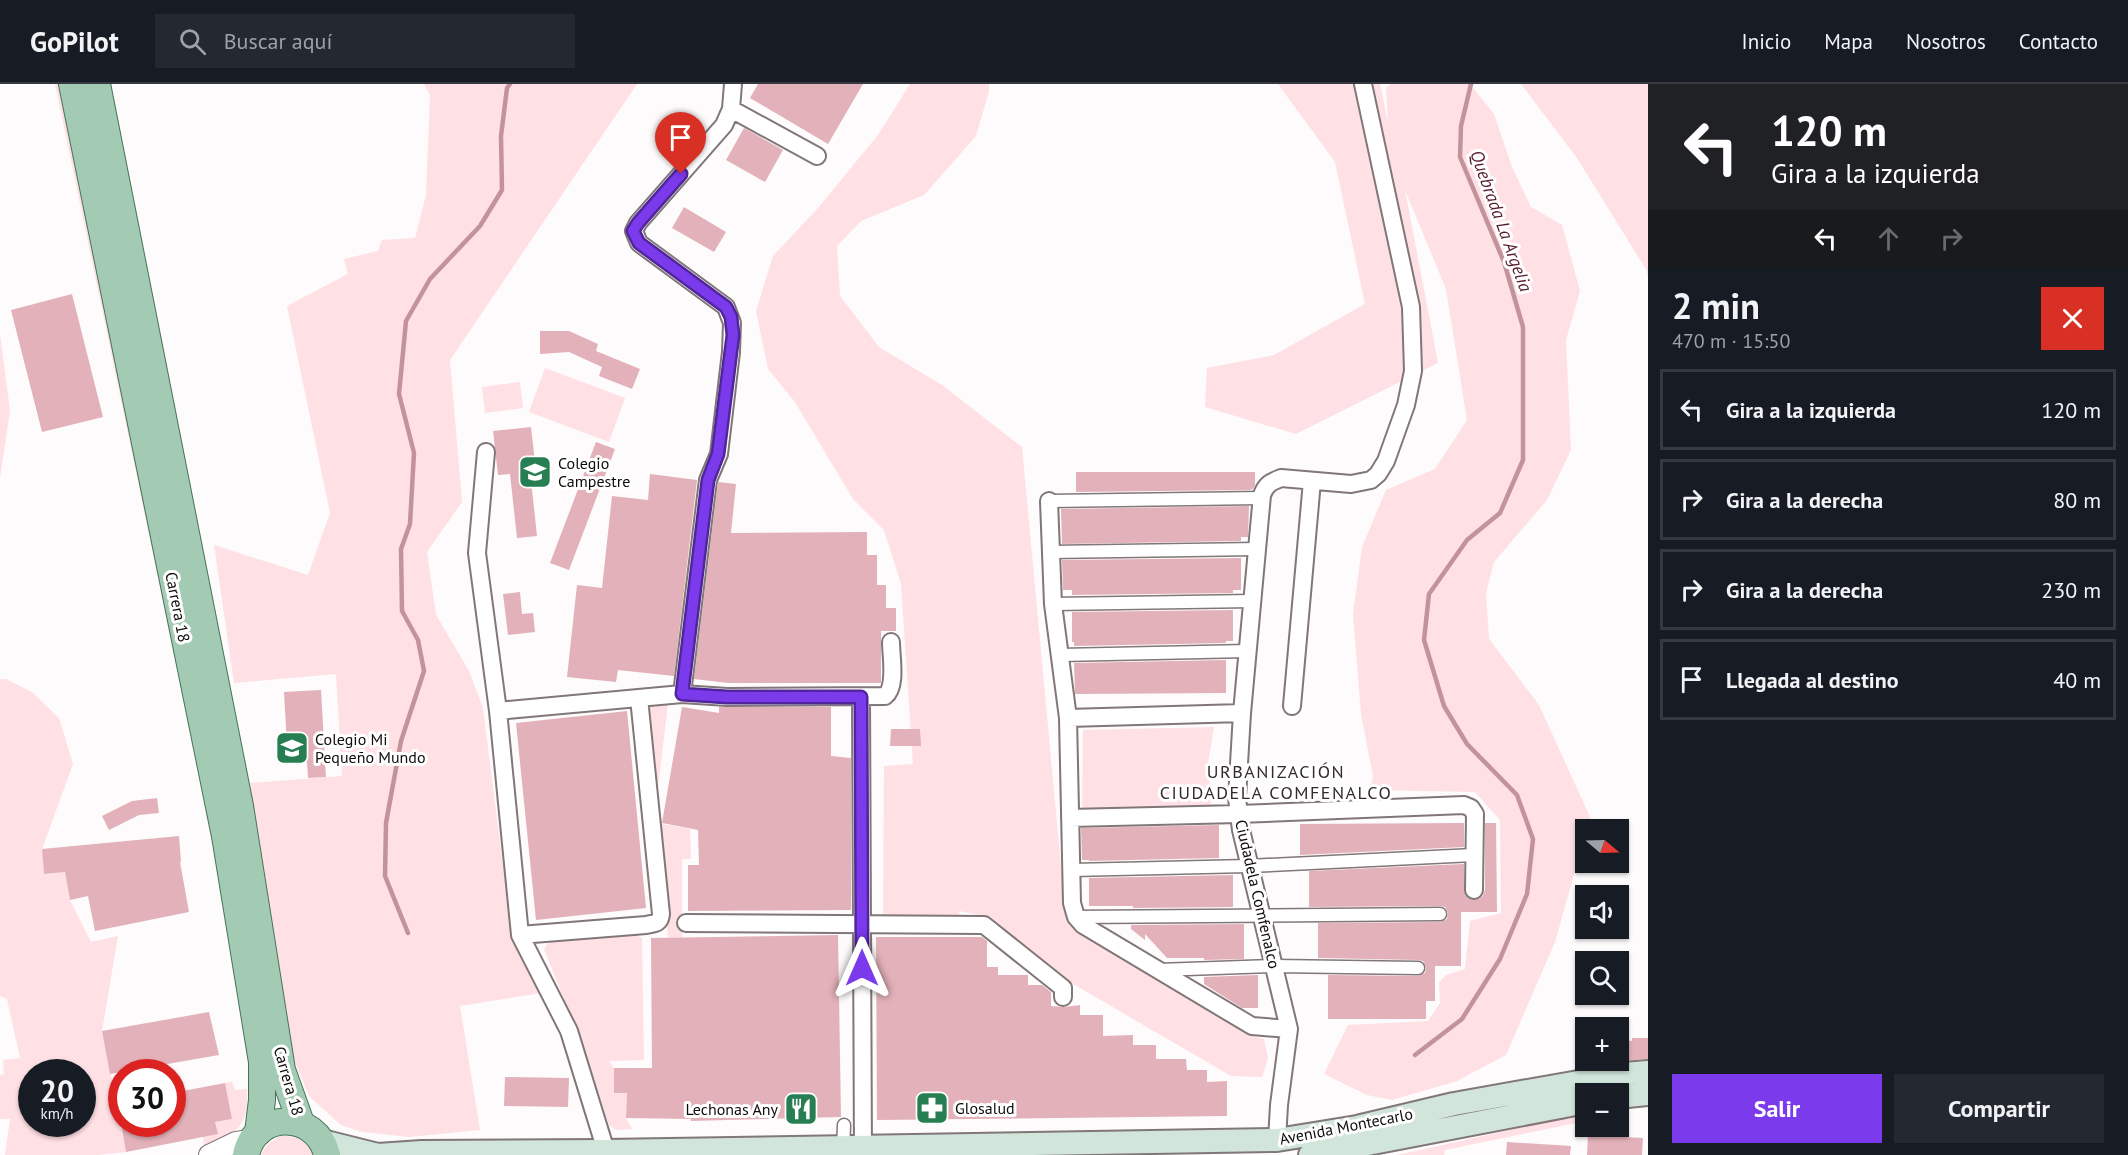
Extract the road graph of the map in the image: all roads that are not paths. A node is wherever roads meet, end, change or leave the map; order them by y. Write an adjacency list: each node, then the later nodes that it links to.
1 (72, 84): 48 (main road, Carrera 18)
2 (97, 84): 46 (main road, Carrera 18)
3 (733, 84): 5 (street)
4 (1363, 84): 8 (street)
5 (731, 109): 6 (street); 18 (street)
6 (817, 156)
7 (486, 452): 22 (street)
8 (1312, 480): 9 (street); 21 (street)
9 (1262, 498): 10 (street); 11 (street, Ciudadela Comfenalco)
10 (1048, 501): 12 (street)
11 (1258, 549): 12 (street); 13 (street, Ciudadela Comfenalco)
12 (1050, 552): 14 (street)
13 (1253, 601): 14 (street); 16 (street, Ciudadela Comfenalco)
14 (1053, 604): 17 (street)
15 (891, 642): 19 (street)
16 (1248, 651): 17 (street); 23 (street, Ciudadela Comfenalco)
17 (1061, 655): 24 (street)
18 (682, 694): 19 (street); 20 (street)
19 (861, 697): 35 (street)
20 (639, 698): 22 (street); 36 (street)
21 (1292, 706)
22 (498, 711): 36 (street)
23 (1242, 713): 24 (street); 25 (street, Ciudadela Comfenalco)
24 (1068, 718): 26 (street)
25 (1239, 814): 26 (street); 27 (street); 28 (street, Ciudadela Comfenalco)
26 (1070, 818): 29 (street)
27 (1474, 855): 28 (street); 30 (street)
28 (1250, 866): 29 (street); 32 (street, Ciudadela Comfenalco)
29 (1071, 870): 33 (street)
30 (1474, 890)
31 (1440, 914): 32 (street)
32 (1262, 916): 33 (street); 37 (street, Ciudadela Comfenalco)
33 (1076, 917): 39 (street)
34 (686, 923): 35 (street)
35 (862, 923): 40 (street); 49 (street)
36 (520, 935): 51 (street)
37 (1274, 966): 38 (street); 39 (street); 41 (street, Ciudadela Comfenalco)
38 (1418, 968)
39 (1158, 970): 41 (street)
40 (1063, 997)
41 (1289, 1029): 47 (street, Ciudadela Comfenalco)
42 (1648, 1072): 47 (main road, Avenida Montecarlo)
43 (1648, 1094): 44 (main road)
44 (1629, 1096)
45 (1575, 1104): 53 (main road, Avenida Montecarlo)
46 (301, 1124): 48 (main road); 50 (main road)
47 (1277, 1140): 49 (main road, Avenida Montecarlo)
48 (252, 1142): 52 (street)
49 (851, 1145): 51 (main road, Avenida Montecarlo)
50 (325, 1148): 51 (main road, Avenida Montecarlo)
51 (606, 1151)
52 (209, 1155)
53 (1310, 1155)

